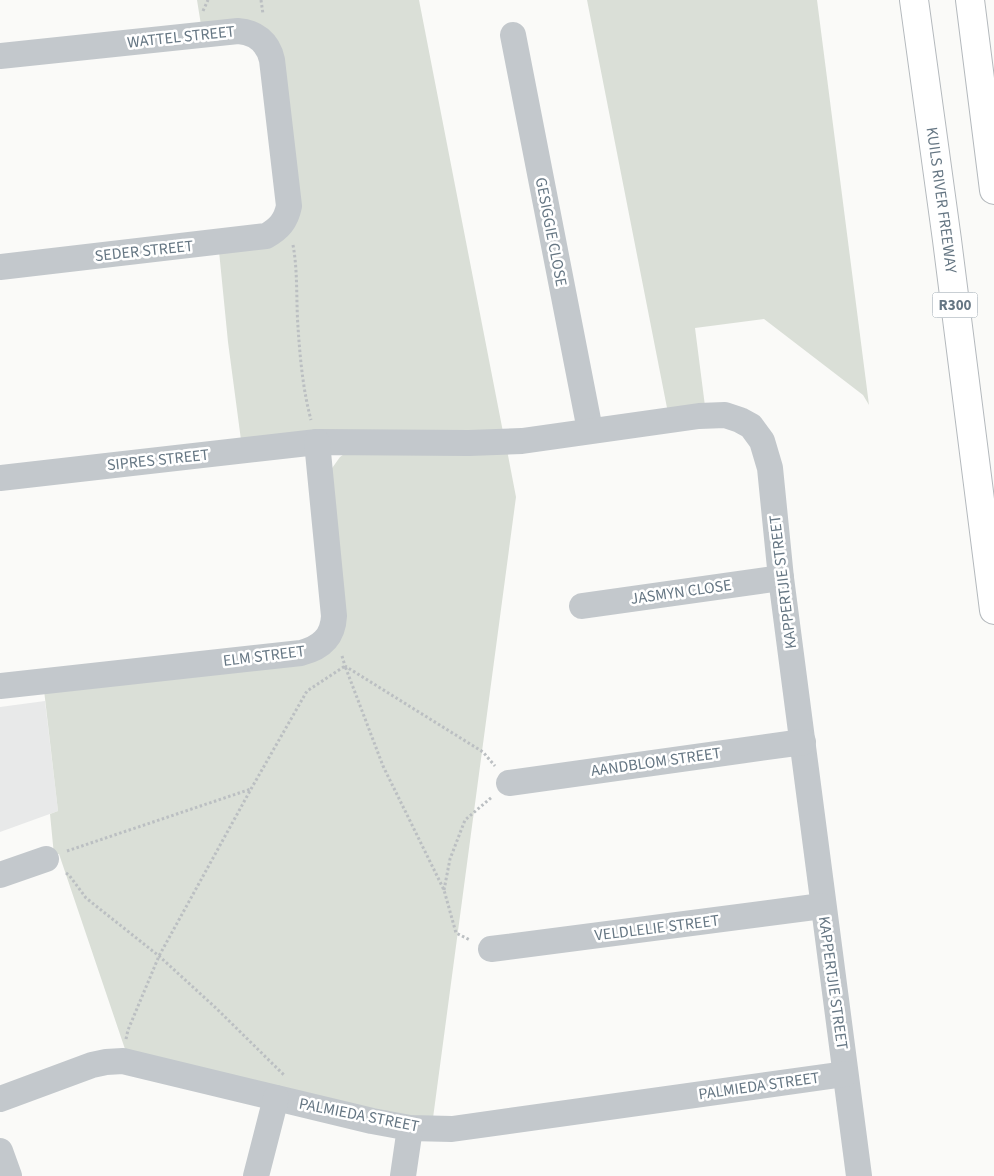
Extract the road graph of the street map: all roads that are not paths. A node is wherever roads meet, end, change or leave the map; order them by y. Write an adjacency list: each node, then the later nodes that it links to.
1 (914, 0): 13 (highway, KUILS RIVER FREEWAY / R300)
2 (970, 0): 5 (highway)
3 (513, 35): 8 (street, GESIGGIE CLOSE)
4 (0, 56): 6 (street, WATTEL STREET)
5 (994, 190)
6 (285, 219): 7 (street, SEDER STREET)
7 (0, 267)
8 (590, 430): 9 (street, KAPPERTJIE STREET); 11 (street, KAPPERTJIE STREET)
9 (317, 442): 10 (street, SIPRES STREET); 14 (street, ELM STREET)
10 (0, 478)
11 (781, 578): 12 (street, JASMYN CLOSE); 15 (street, KAPPERTJIE STREET)
12 (582, 606)
13 (994, 610)
14 (0, 686)
15 (803, 742): 16 (street, AANDBLOM STREET); 19 (street, KAPPERTJIE STREET)
16 (509, 783)
17 (46, 859): 18 (street)
18 (0, 875)
19 (822, 906): 20 (street, VELDLELIE STREET); 21 (street, KAPPERTJIE STREET)
20 (491, 949)
21 (845, 1074): 24 (street, PALMIEDA STREET); 29 (street, KAPPERTJIE STREET)
22 (276, 1098): 23 (street, PALMIEDA STREET); 24 (street, PALMIEDA STREET); 27 (street)
23 (0, 1099)
24 (410, 1128): 28 (street)
25 (0, 1151): 26 (street)
26 (9, 1176)
27 (256, 1176)
28 (403, 1176)
29 (859, 1176)

